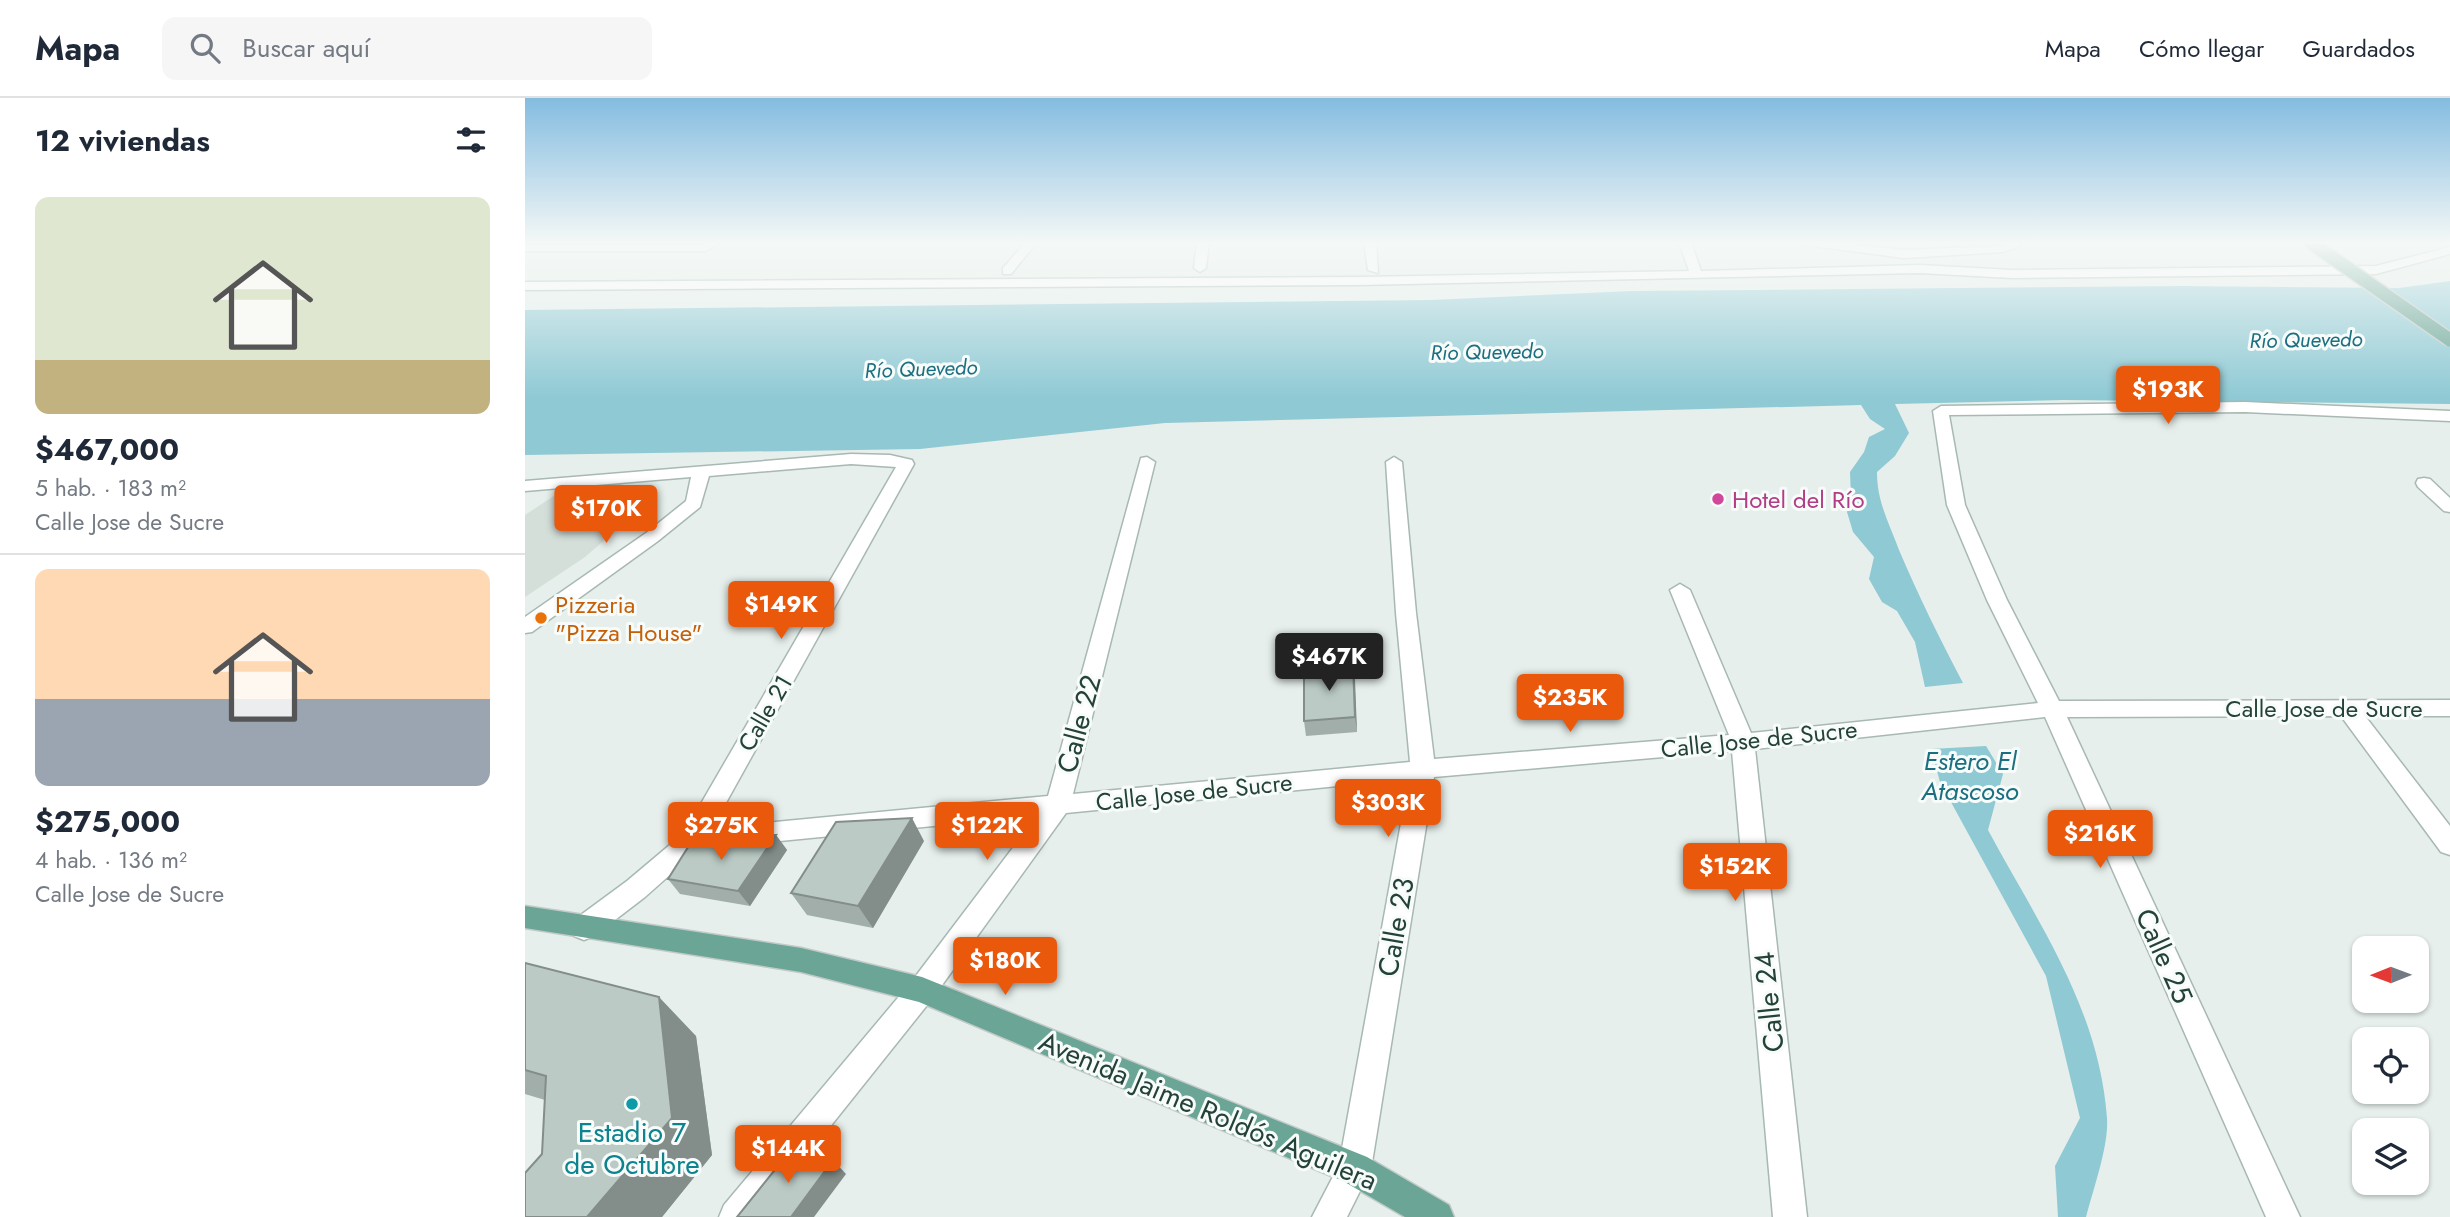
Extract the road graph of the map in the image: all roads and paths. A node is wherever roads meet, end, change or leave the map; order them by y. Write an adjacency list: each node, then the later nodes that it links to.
1 (2385, 294): 2 (main road, bridge)
2 (2450, 340)
3 (2450, 416): 14 (street, Calle 25)
4 (1147, 461): 17 (street, Calle 22)
5 (1394, 462): 16 (street, Calle 23)
6 (701, 472): 8 (street); 11 (street); 18 (street, Calle 21)
7 (2424, 483): 9 (street)
8 (525, 486)
9 (2450, 507)
10 (1679, 590): 15 (street, Calle 24)
11 (525, 627)
12 (2347, 707): 13 (street, Calle Jose de Sucre); 14 (street, Calle Jose de Sucre); 19 (street)
13 (2450, 708)
14 (2052, 709): 15 (street, Calle Jose de Sucre); 28 (street, Calle 25)
15 (1743, 742): 16 (street, Calle Jose de Sucre); 27 (street, Calle 24)
16 (1423, 769): 17 (street, Calle Jose de Sucre); 23 (street, Calle 23)
17 (1058, 806): 18 (street, Calle Jose de Sucre); 22 (street, Calle 22)
18 (693, 839): 21 (street, Calle 21)
19 (2450, 845)
20 (525, 917): 21 (main road, Avenida Jaime Roldós Aguilera)
21 (585, 928): 22 (main road, Avenida Jaime Roldós Aguilera)
22 (922, 990): 23 (main road, Avenida Jaime Roldós Aguilera); 24 (street, Calle 22)
23 (1355, 1169): 25 (street, Calle 23); 26 (main road, Avenida Jaime Roldós Aguilera)
24 (736, 1217)
25 (1329, 1217)
26 (1437, 1217)
27 (1790, 1217)
28 (2283, 1217)

